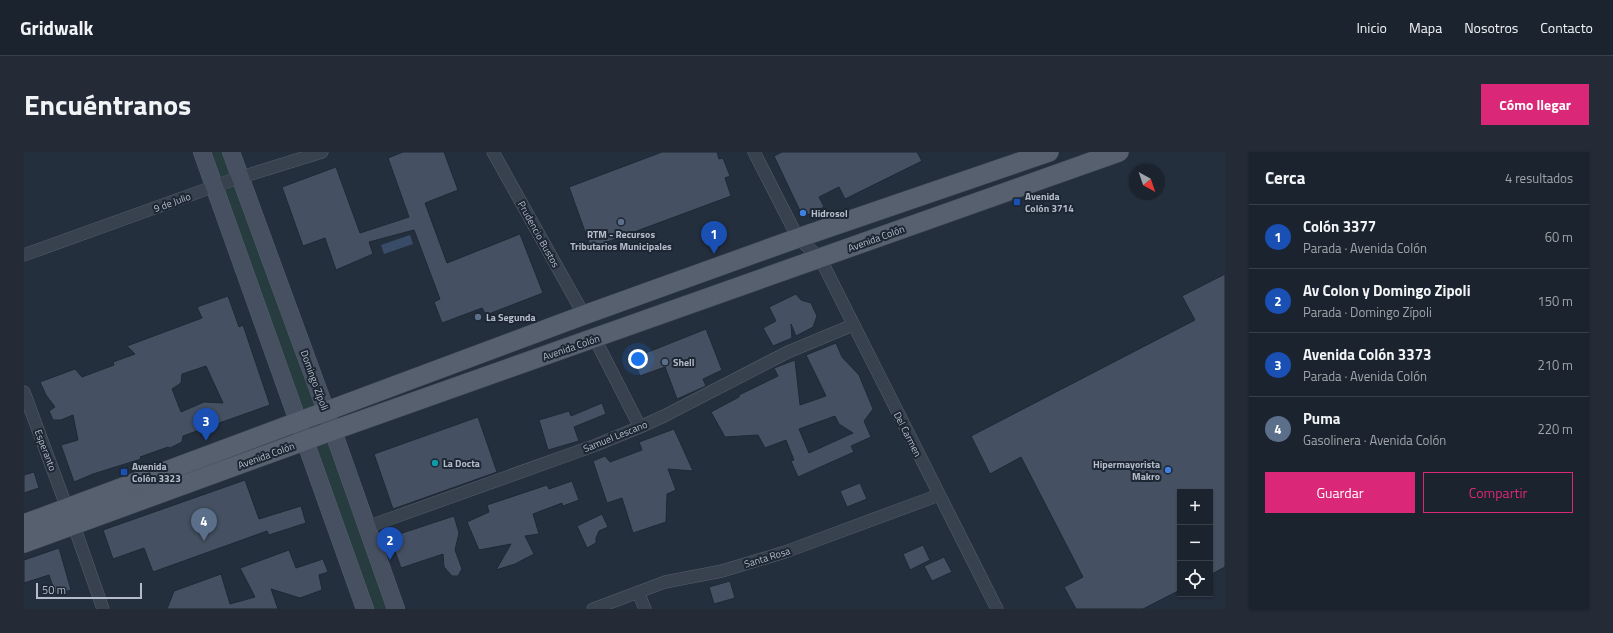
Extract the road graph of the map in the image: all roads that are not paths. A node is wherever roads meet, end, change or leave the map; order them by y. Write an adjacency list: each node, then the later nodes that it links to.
1 (202, 152): 9 (main road)
2 (231, 152): 8 (main road, Domingo Zípoli)
3 (322, 152): 8 (street, 9 de Julio)
4 (494, 152): 13 (street, Prudencio Bustos)
5 (754, 152): 10 (street)
6 (1048, 152): 10 (main road, Avenida Colón)
7 (1119, 152): 12 (main road, Avenida Colón)
8 (240, 178): 9 (street, 9 de Julio); 17 (main road, Domingo Zípoli)
9 (214, 186): 11 (street, 9 de Julio); 18 (main road)
10 (798, 238): 12 (street); 13 (main road, Avenida Colón)
11 (24, 255)
12 (820, 258): 14 (street, Del Carmen); 15 (main road, Avenida Colón)
13 (584, 315): 17 (main road, Avenida Colón)
14 (853, 324): 19 (street, Samuel Lescano); 22 (street, Del Carmen)
15 (595, 339): 19 (street); 20 (main road, Avenida Colón)
16 (24, 392): 23 (street, Esperanto)
17 (326, 411): 18 (main road, Avenida Colón); 20 (main road, Domingo Zípoli)
18 (299, 421): 21 (main road); 23 (main road, Avenida Colón)
19 (640, 426): 26 (street, Samuel Lescano)
20 (333, 430): 21 (main road, Avenida Colón); 26 (main road, Domingo Zípoli)
21 (306, 440): 25 (main road, Avenida Colón); 30 (main road)
22 (939, 495): 28 (street, Santa Rosa); 34 (street, Del Carmen)
23 (68, 508): 24 (main road, Avenida Colón)
24 (24, 524)
25 (74, 526): 27 (main road, Avenida Colón); 29 (street)
26 (367, 527): 31 (main road, Domingo Zípoli)
27 (24, 543)
28 (638, 592): 32 (street, Santa Rosa); 33 (street)
29 (103, 609)
30 (365, 609)
31 (396, 609)
32 (593, 609)
33 (645, 609)
34 (997, 609)

